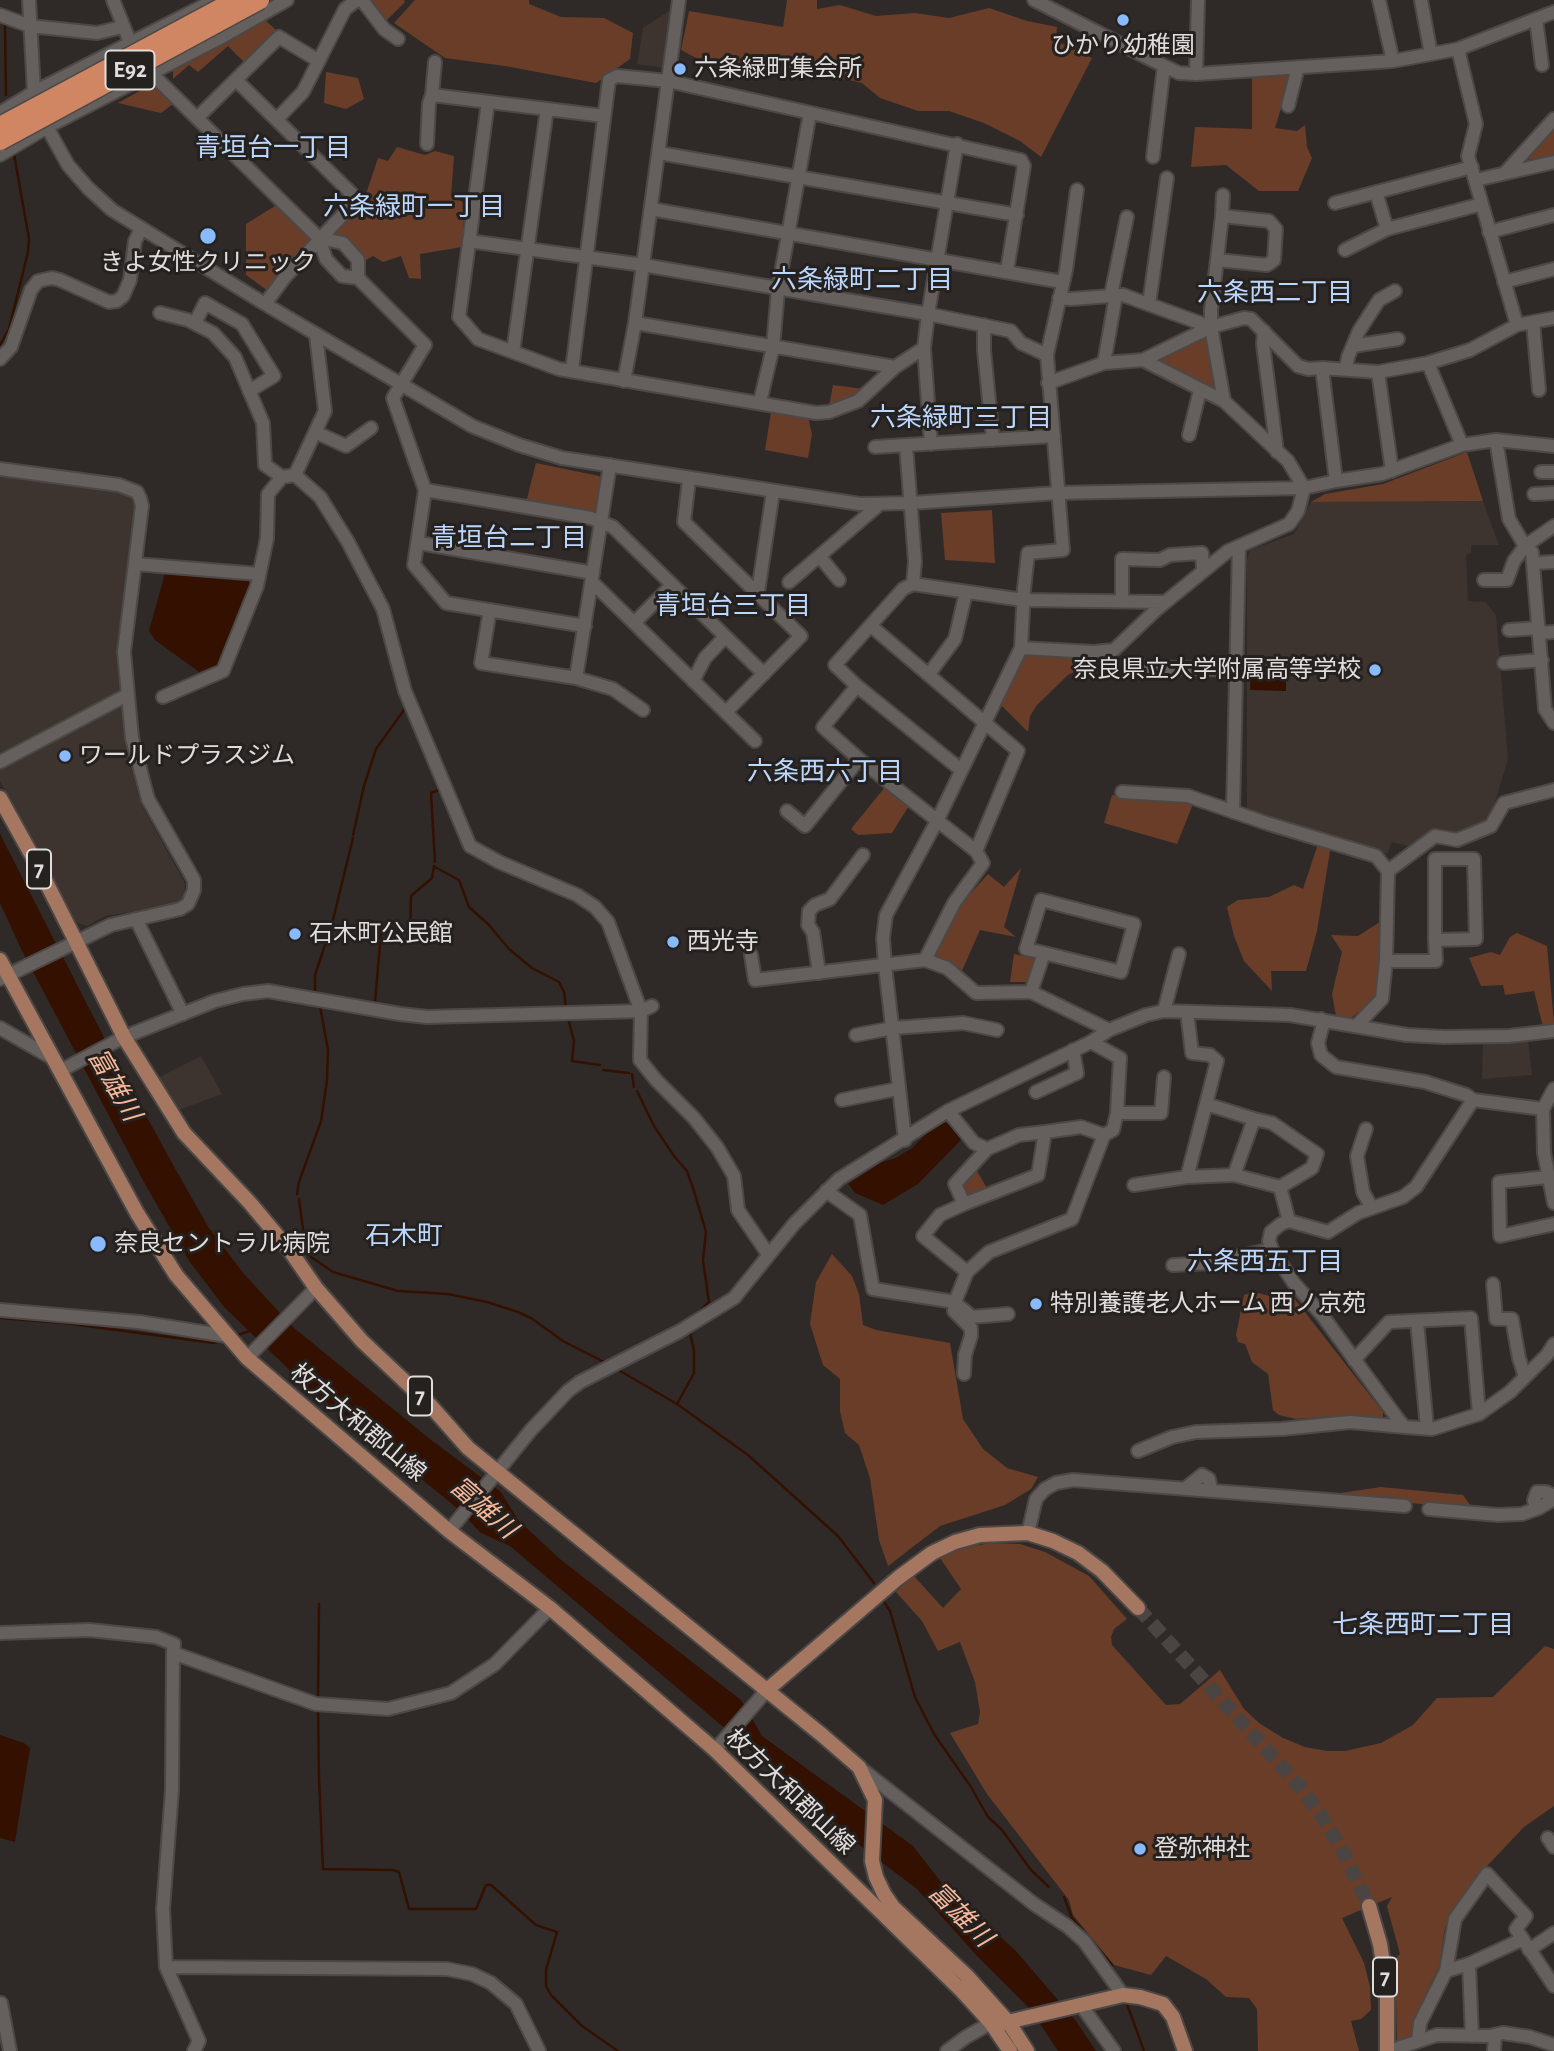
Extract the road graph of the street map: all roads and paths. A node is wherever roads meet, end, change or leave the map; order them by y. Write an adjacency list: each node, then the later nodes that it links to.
1 (29, 0): 18 (street)
2 (113, 0): 19 (street)
3 (215, 0): 14 (street)
4 (235, 0): 45 (highway, E92, bridge)
5 (260, 0): 47 (highway, E92, bridge)
6 (287, 0): 30 (street)
7 (359, 0): 20 (street); 24 (street)
8 (679, 0): 33 (street)
9 (1034, 0): 28 (street)
10 (1198, 0): 31 (street)
11 (1379, 0): 25 (street)
12 (1421, 0): 23 (street)
13 (1551, 0): 15 (street)
14 (193, 5): 21 (street)
15 (1554, 10): 17 (street)
16 (0, 15): 18 (street)
17 (1536, 19): 22 (street); 27 (street)
18 (30, 26): 19 (street); 34 (street)
19 (122, 27): 21 (street)
20 (398, 39)
21 (130, 43): 30 (street); 34 (street)
22 (1458, 49): 23 (street); 54 (street)
23 (1431, 54): 25 (street)
24 (319, 61): 32 (street); 44 (street)
25 (1393, 61): 29 (street)
26 (435, 62): 35 (street)
27 (1542, 65)
28 (1164, 66): 31 (street); 52 (street)
29 (1298, 67): 31 (street); 37 (street)
30 (151, 73): 42 (street); 46 (street)
31 (1196, 74)
32 (236, 80): 42 (street); 44 (street)
33 (668, 81): 40 (street); 41 (street); 50 (street)
34 (34, 92): 39 (street); 46 (street)
35 (432, 95): 36 (street); 48 (street)
36 (488, 102): 38 (street); 75 (street)
37 (1288, 106)
38 (547, 109): 41 (street); 76 (street)
39 (0, 113)
40 (810, 113): 49 (street); 56 (street)
41 (604, 116): 78 (street)
42 (197, 118): 74 (street)
43 (1554, 119): 55 (street)
44 (277, 120): 74 (street)
45 (0, 126)
46 (47, 127): 51 (street); 70 (street)
47 (0, 141)
48 (427, 144)
49 (957, 144): 62 (street); 66 (street)
50 (659, 153): 56 (street); 65 (street)
51 (0, 155)
52 (1153, 157)
53 (1554, 162): 55 (street)
54 (1472, 166): 58 (street); 60 (street)
55 (1504, 173): 58 (street)
56 (798, 178): 62 (street); 73 (street)
57 (1167, 178): 92 (street)
58 (1476, 180): 64 (street)
59 (1077, 190): 85 (street)
60 (1376, 192): 63 (street); 71 (street)
61 (1223, 195): 68 (street)
62 (947, 203): 66 (street); 79 (street)
63 (1335, 203)
64 (1482, 204): 71 (street); 72 (street)
65 (651, 209): 73 (street); 81 (street)
66 (1017, 215): 83 (street)
67 (1554, 215): 72 (street)
68 (1222, 216): 80 (street); 80 (street)
69 (1127, 217): 89 (street)
70 (141, 229): 91 (street); 110 (street)
71 (1387, 229): 77 (street)
72 (1489, 232): 86 (street)
73 (789, 234): 79 (street); 87 (street)
74 (319, 238): 84 (street); 84 (street); 91 (street)
75 (469, 241): 76 (street); 108 (street)
76 (526, 249): 78 (street); 108 (street)
77 (1345, 250)
78 (586, 257): 81 (street); 117 (street)
79 (937, 260): 83 (street); 94 (street)
80 (1217, 260): 101 (street)
81 (643, 265): 87 (street); 98 (street)
82 (1554, 269): 86 (street)
83 (1007, 271): 85 (street)
84 (358, 278): 121 (street)
85 (1062, 282): 90 (street)
86 (1504, 282): 100 (street)
87 (778, 290): 94 (street); 106 (street)
88 (1395, 292): 105 (street)
89 (1114, 295): 90 (street); 92 (street); 112 (street)
90 (1059, 298): 109 (street)
91 (265, 304): 103 (street)
92 (1149, 304): 101 (street)
93 (160, 313): 97 (street)
94 (928, 314): 99 (street); 107 (street)
95 (1554, 318): 96 (street)
96 (1533, 322): 100 (street); 123 (street)
97 (195, 323): 124 (street); 124 (street)
98 (635, 323): 106 (street); 119 (street)
99 (984, 325): 109 (street); 131 (street)
100 (1517, 325): 113 (street)
101 (1211, 327): 102 (street); 111 (street); 125 (street)
102 (1264, 331): 115 (street); 138 (street)
103 (316, 335): 121 (street); 128 (street)
104 (1398, 339): 105 (street)
105 (1353, 345): 116 (street)
106 (773, 347): 114 (street); 126 (street)
107 (924, 348): 114 (street); 133 (street)
108 (513, 352): 117 (street)
109 (1047, 355): 120 (street)
110 (0, 359)
111 (1143, 360): 112 (street); 122 (street)
112 (1104, 363): 120 (street)
113 (1428, 363): 118 (street); 135 (street)
114 (895, 367): 126 (street)
115 (1322, 368): 116 (street); 144 (street)
116 (1346, 369): 118 (street)
117 (572, 370): 119 (street)
118 (1378, 372): 141 (street)
119 (624, 381): 126 (street)
120 (1048, 383): 130 (street)
121 (400, 385): 139 (street); 146 (street)
122 (1200, 390): 125 (street); 129 (street)
123 (1539, 390)
124 (249, 391): 142 (street)
125 (1224, 401): 138 (street)
126 (760, 402)
127 (371, 428): 128 (street)
128 (315, 432): 142 (street)
129 (1189, 435)
130 (1054, 436): 131 (street); 148 (street)
131 (993, 440): 133 (street)
132 (1496, 440): 135 (street); 136 (street); 157 (street)
133 (931, 444): 134 (street)
134 (906, 445): 137 (street); 151 (street)
135 (1462, 445): 141 (street)
136 (1554, 446)
137 (875, 447)
138 (1277, 452): 145 (street)
139 (610, 465): 143 (street); 153 (street)
140 (0, 469): 161 (street)
141 (1392, 471): 144 (street)
142 (288, 476): 163 (street); 226 (street)
143 (689, 479): 147 (street); 170 (street)
144 (1336, 481): 145 (street)
145 (1304, 488): 148 (street); 156 (street)
146 (425, 490): 153 (street); 155 (street)
147 (773, 492): 152 (street); 170 (street)
148 (1057, 493): 151 (street); 172 (street)
149 (1554, 494): 150 (street)
150 (1534, 495)
151 (911, 503): 152 (street); 168 (street)
152 (880, 504): 158 (street)
153 (601, 522): 164 (street); 169 (street)
154 (1554, 526): 157 (street)
155 (419, 543): 164 (street); 175 (street)
156 (1239, 546): 162 (street); 187 (street)
157 (1525, 546): 160 (street); 166 (street)
158 (820, 557): 165 (street); 167 (street)
159 (1554, 562): 160 (street)
160 (1534, 563): 180 (street)
161 (135, 564): 163 (street); 194 (street)
162 (1203, 570): 173 (street); 174 (street)
163 (258, 574): 195 (street)
164 (593, 577): 176 (street); 177 (street)
165 (839, 580)
166 (1484, 580)
167 (789, 582)
168 (913, 584): 171 (street); 178 (street)
169 (672, 585): 176 (street); 182 (street)
170 (758, 592): 188 (street)
171 (966, 592): 172 (street); 189 (street)
172 (1023, 600): 173 (street); 183 (street)
173 (1122, 600): 174 (street)
174 (1164, 603): 183 (street)
175 (490, 610): 177 (street); 190 (street)
176 (635, 622): 192 (street)
177 (585, 625): 190 (street)
178 (871, 626): 189 (street); 193 (street)
179 (1509, 630): 180 (street)
180 (1539, 631): 181 (street); 184 (street)
181 (1554, 632)
182 (725, 637): 188 (street); 192 (street)
183 (1021, 648): 198 (street)
184 (1542, 660): 185 (street); 191 (street)
185 (1504, 663)
186 (1144, 667): 187 (street)
187 (1237, 670): 208 (street)
188 (764, 674): 197 (street)
189 (929, 674): 198 (street)
190 (576, 678): 196 (street)
191 (1548, 678): 199 (street)
192 (693, 681): 197 (street)
193 (857, 686): 201 (street); 203 (street)
194 (127, 695): 202 (street); 213 (street)
195 (163, 697)
196 (643, 710)
197 (727, 711): 200 (street)
198 (983, 721): 203 (street); 210 (street)
199 (1554, 723)
200 (755, 741)
201 (859, 759): 207 (street); 209 (street)
202 (0, 762)
203 (960, 769): 209 (street)
204 (1554, 790): 212 (street)
205 (1122, 792): 208 (street)
206 (0, 798): 215 (main road, 枚方大和郡山線 / 7)
207 (787, 811)
208 (1233, 813): 212 (street)
209 (937, 821): 210 (street); 222 (street)
210 (976, 851): 220 (street)
211 (863, 855): 223 (street)
212 (1388, 871): 221 (street)
213 (136, 919): 215 (street); 229 (street)
214 (1435, 940): 214 (street); 221 (street)
215 (72, 942): 224 (street); 238 (main road, 枚方大和郡山線 / 7)
216 (1044, 953): 216 (street); 225 (street)
217 (1180, 954): 227 (street)
218 (751, 955): 223 (street)
219 (0, 960): 224 (main road, 枚方大和郡山線)
220 (925, 960): 222 (street); 225 (street)
221 (1386, 961): 231 (street)
222 (885, 965): 223 (street); 233 (street)
223 (819, 973)
224 (9, 975): 241 (main road, 枚方大和郡山線)
225 (1031, 992): 235 (street)
226 (647, 1009): 229 (street); 270 (street)
227 (1164, 1011): 228 (street); 235 (street)
228 (1187, 1012): 230 (street); 248 (street)
229 (183, 1014): 238 (street)
230 (1321, 1018): 231 (street); 247 (street)
231 (1357, 1025): 236 (street)
232 (0, 1028): 241 (street)
233 (893, 1028): 234 (street); 237 (street); 243 (street)
234 (997, 1030)
235 (1109, 1030): 239 (street)
236 (1554, 1031)
237 (856, 1035)
238 (121, 1039): 241 (street); 274 (main road, 枚方大和郡山線 / 7)
239 (1091, 1042): 240 (street); 251 (street)
240 (1073, 1050): 245 (street); 250 (street)
241 (61, 1065): 279 (main road, 枚方大和郡山線)
242 (1164, 1077): 251 (street)
243 (897, 1089): 246 (street); 256 (street)
244 (1554, 1089): 249 (street)
245 (1036, 1092)
246 (842, 1100)
247 (1473, 1100): 249 (street); 266 (street)
248 (1206, 1104): 252 (street); 259 (street)
249 (1543, 1108): 260 (street)
250 (948, 1111): 256 (street); 257 (street)
251 (1117, 1113): 255 (street)
252 (1254, 1119): 258 (street); 262 (street)
253 (1366, 1129): 266 (street)
254 (1045, 1132): 255 (street); 257 (street); 265 (street)
255 (1104, 1135): 272 (street)
256 (905, 1139): 263 (street)
257 (986, 1149): 265 (street)
258 (1234, 1175): 259 (street); 262 (street)
259 (1187, 1177): 261 (street)
260 (1548, 1177): 264 (street); 268 (street)
261 (1134, 1185)
262 (1280, 1187): 267 (street)
263 (826, 1191): 270 (street); 275 (street)
264 (1554, 1203)
265 (964, 1204): 272 (street)
266 (1372, 1208): 267 (street)
267 (1289, 1221): 269 (street)
268 (1554, 1224)
269 (1272, 1249): 271 (street); 282 (street)
270 (768, 1254): 289 (street)
271 (1173, 1265)
272 (967, 1272): 275 (street)
273 (1493, 1284): 284 (street)
274 (316, 1288): 281 (street); 289 (main road, 枚方大和郡山線 / 7)
275 (955, 1302): 277 (street); 283 (street)
276 (0, 1310): 279 (street)
277 (1008, 1314)
278 (1417, 1321): 282 (street); 285 (street); 287 (street)
279 (227, 1336): 281 (main road, 枚方大和郡山線)
280 (1554, 1344): 284 (street)
281 (250, 1354): 293 (main road, 枚方大和郡山線)
282 (1354, 1360): 286 (street)
283 (964, 1374)
284 (1525, 1377): 285 (street)
285 (1479, 1414): 287 (street)
286 (1405, 1427): 287 (street); 288 (street)
287 (1427, 1428)
288 (1138, 1451)
289 (494, 1475): 293 (street); 299 (main road, 枚方大和郡山線 / 7)
290 (1554, 1497): 292 (street)
291 (1405, 1506): 294 (street)
292 (1429, 1509)
293 (453, 1526): 295 (main road, 枚方大和郡山線)
294 (1028, 1533): 296 (main road); 299 (main road)
295 (550, 1608): 298 (street); 300 (main road, 枚方大和郡山線)
296 (1138, 1608)
297 (0, 1633): 298 (street)
298 (173, 1653): 306 (street)
299 (763, 1693): 300 (street); 301 (main road, 枚方大和郡山線 / 7)
300 (717, 1747): 313 (main road, 枚方大和郡山線)
301 (859, 1768): 309 (street); 312 (main road, 枚方大和郡山線 / 7)
302 (1369, 1906): 326 (main road, 7)
303 (1554, 1933): 304 (street)
304 (1526, 1944): 305 (street); 307 (street); 308 (street)
305 (1469, 1964): 307 (street); 315 (street)
306 (166, 1967): 319 (street); 320 (street)
307 (1446, 1971): 316 (street)
308 (1552, 1980)
309 (1123, 1994): 311 (main road); 325 (main road)
310 (1, 2003): 318 (street)
311 (1081, 2005): 312 (main road); 324 (street)
312 (1014, 2022): 313 (main road); 323 (main road, 枚方大和郡山線)
313 (991, 2024): 321 (street); 322 (main road, 枚方大和郡山線)
314 (1495, 2035): 315 (street); 317 (street); 327 (street)
315 (1472, 2036): 316 (street)
316 (1418, 2040): 326 (street)
317 (1554, 2045)
318 (10, 2051)
319 (194, 2051)
320 (539, 2051)
321 (947, 2051)
322 (1010, 2051)
323 (1027, 2051)
324 (1114, 2051)
325 (1185, 2051)
326 (1388, 2051)
327 (1494, 2051)

